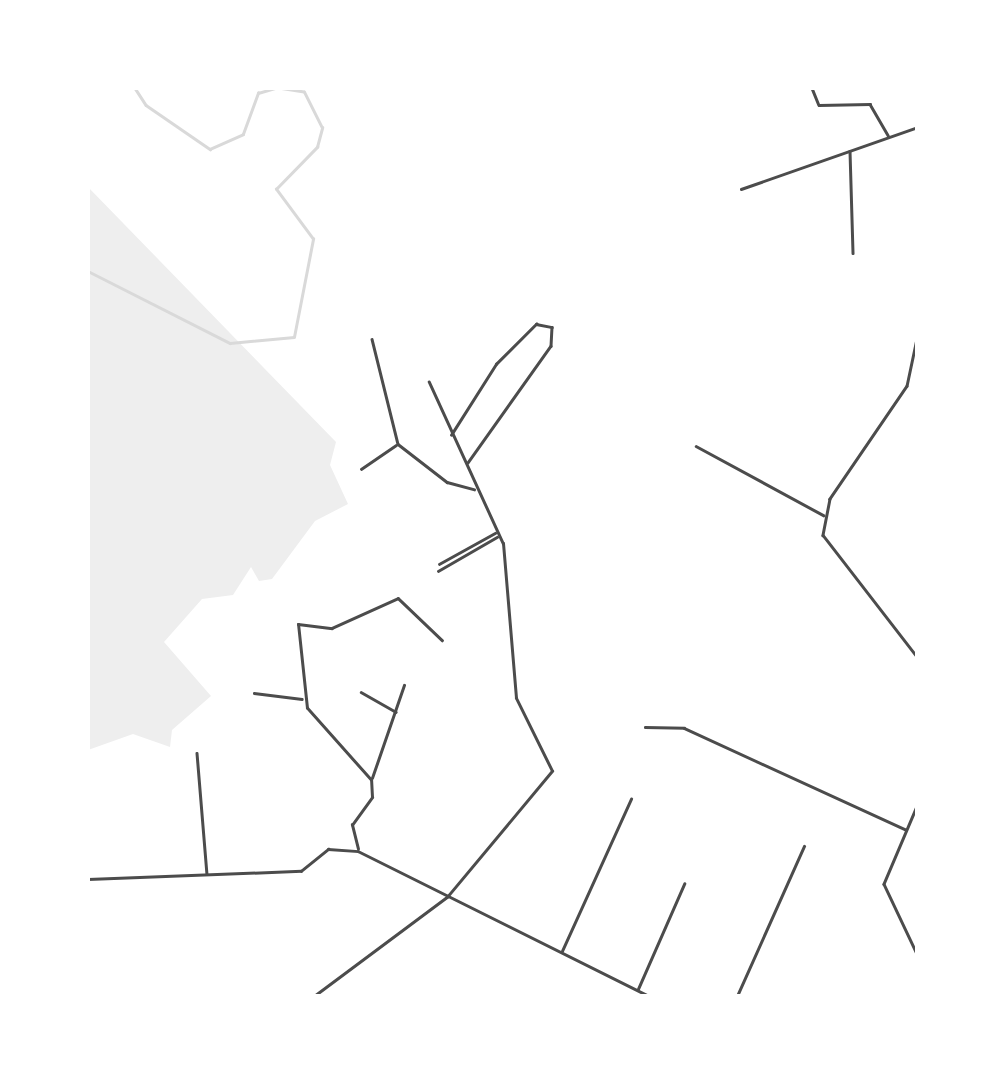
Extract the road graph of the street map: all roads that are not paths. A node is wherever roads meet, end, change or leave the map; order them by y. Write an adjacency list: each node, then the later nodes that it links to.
1 (812, 88): 3 (street)
2 (918, 127): 3 (street)
3 (889, 136): 4 (street)
4 (850, 150): 5 (street); 6 (street)
5 (741, 189)
6 (853, 253)
7 (918, 334): 16 (street)
8 (372, 339): 11 (street)
9 (428, 382): 10 (street)
10 (450, 436): 13 (street); 13 (street)
11 (398, 444): 14 (street); 15 (street)
12 (696, 446): 16 (street)
13 (467, 465): 15 (street)
14 (361, 469)
15 (476, 490): 17 (street)
16 (823, 515): 21 (street)
17 (498, 534): 18 (street); 19 (street); 38 (street)
18 (439, 564)
19 (438, 571)
20 (442, 640): 25 (street)
21 (918, 658)
22 (404, 685): 26 (street)
23 (361, 692): 26 (street)
24 (254, 693): 25 (street)
25 (303, 698): 29 (street)
26 (398, 712): 29 (street)
27 (646, 727): 32 (street)
28 (197, 753): 35 (street)
29 (371, 780): 34 (street)
30 (631, 799): 39 (street)
31 (918, 804): 32 (street)
32 (906, 829): 40 (street)
33 (804, 846): 44 (street)
34 (358, 851): 35 (street); 38 (street)
35 (207, 876): 36 (street)
36 (88, 879)
37 (684, 884): 41 (street)
38 (447, 897): 39 (street); 42 (street)
39 (562, 952): 41 (street)
40 (918, 956)
41 (637, 990): 43 (street)
42 (314, 996)
43 (648, 996)
44 (737, 996)

